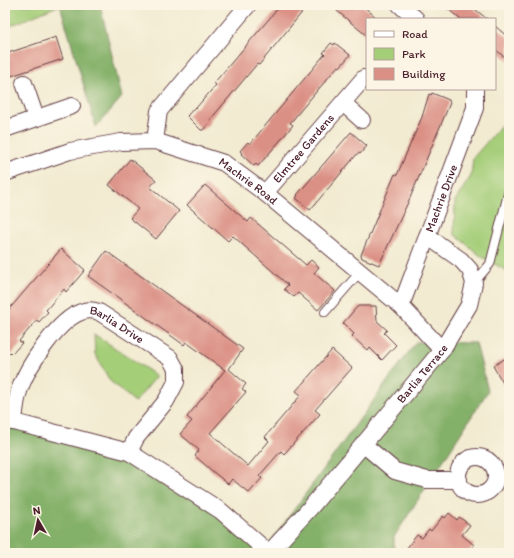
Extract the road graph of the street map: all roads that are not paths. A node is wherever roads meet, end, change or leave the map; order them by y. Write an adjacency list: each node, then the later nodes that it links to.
1 (248, 5): 12 (street)
2 (400, 5): 3 (street)
3 (415, 18)
4 (364, 78): 7 (street, Elmtree Gardens)
5 (24, 83): 9 (street)
6 (475, 90): 16 (street, Machrie Drive)
7 (343, 103): 10 (street, Elmtree Gardens); 15 (street, Elmtree Gardens)
8 (72, 106): 9 (street)
9 (36, 118): 11 (street)
10 (362, 120)
11 (5, 129)
12 (155, 141): 13 (street, Machrie Road); 15 (street, Machrie Road)
13 (5, 173)
14 (509, 190): 18 (lane)
15 (265, 194): 17 (street, Machrie Road)
16 (427, 236): 18 (street); 19 (street, Machrie Drive)
17 (360, 272): 19 (street, Machrie Road); 20 (lane)
18 (474, 283): 21 (street, Barlia Terrace)
19 (400, 306): 21 (street, Machrie Road)
20 (325, 312)
21 (442, 350): 23 (street, Barlia Terrace)
22 (10, 422): 24 (street, Barlia Drive); 24 (street, Barlia Drive)
23 (363, 444): 25 (street); 26 (street, Barlia Terrace)
24 (129, 452): 27 (street, Barlia Drive)
25 (459, 480)
26 (311, 507): 27 (street, Barlia Drive)
27 (269, 553)

